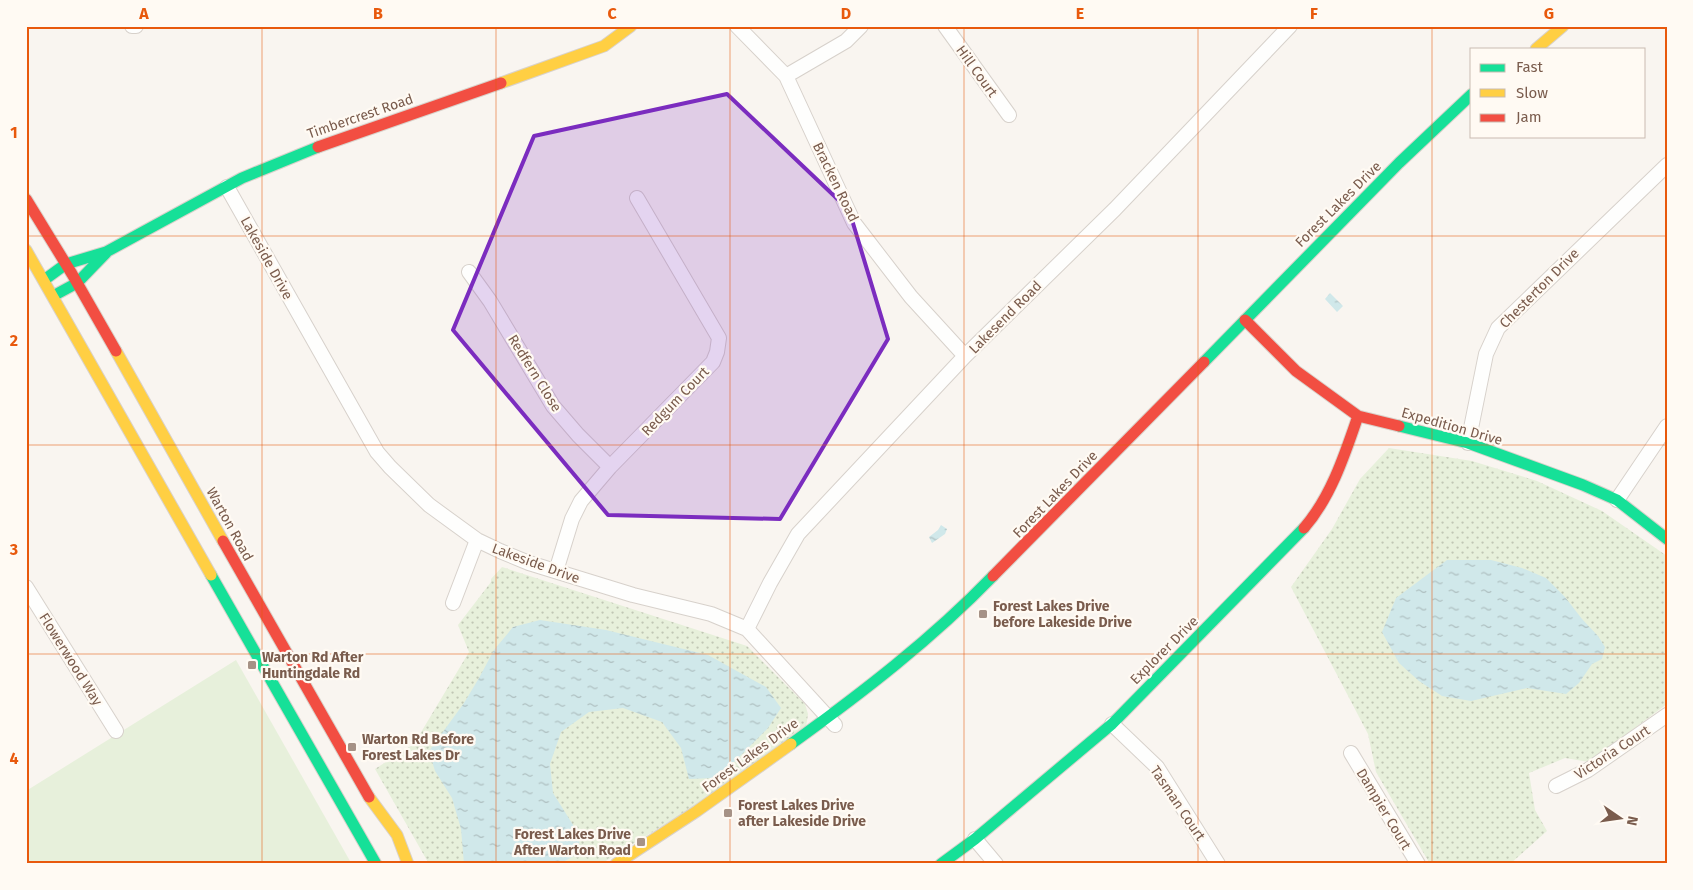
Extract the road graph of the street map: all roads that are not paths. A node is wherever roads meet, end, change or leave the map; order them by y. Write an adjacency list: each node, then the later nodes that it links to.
1 (132, 26): 2 (street)
2 (136, 26)
3 (631, 26): 16 (main road, Timbercrest Road)
4 (737, 26): 11 (street, Bracken Road)
5 (861, 26): 11 (street)
6 (945, 26): 14 (street, Hill Court)
7 (1290, 26): 27 (street, Lakesend Road)
8 (1546, 26): 10 (main road)
9 (1563, 26): 10 (main road)
10 (1531, 46)
11 (786, 76): 27 (street, Bracken Road)
12 (1470, 96): 26 (main road, Forest Lakes Drive)
13 (1470, 110): 26 (main road, Forest Lakes Drive)
14 (1009, 115)
15 (1667, 165): 31 (street, Chesterton Drive)
16 (227, 186): 20 (main road, Timbercrest Road); 35 (street, Lakeside Drive)
17 (636, 198): 32 (street, Redgum Court)
18 (26, 199): 21 (main road, Warton Road)
19 (26, 250): 23 (main road)
20 (106, 252): 21 (main road, Timbercrest Road); 24 (main road, Timbercrest Road)
21 (66, 264): 23 (main road, Timbercrest Road); 24 (main road, Warton Road)
22 (469, 272): 32 (street, Redfern Close)
23 (44, 280): 25 (main road)
24 (77, 284): 25 (main road, Timbercrest Road); 51 (main road, Warton Road)
25 (53, 296): 50 (main road)
26 (1249, 324): 28 (main road, Expedition Drive); 30 (main road, Forest Lakes Drive); 42 (main road, Forest Lakes Drive)
27 (965, 356): 40 (street, Lakesend Road)
28 (1358, 416): 31 (main road, Expedition Drive); 43 (main road, Explorer Drive)
29 (1667, 426): 33 (street)
30 (1155, 428)
31 (1468, 443): 33 (main road, Expedition Drive)
32 (610, 467): 36 (street, Redgum Court)
33 (1617, 500): 34 (main road, Expedition Drive)
34 (1667, 539)
35 (477, 540): 36 (street, Lakeside Drive); 38 (street)
36 (556, 571): 40 (street, Lakeside Drive)
37 (26, 587): 44 (street, Flowerwood Way)
38 (453, 603)
39 (981, 604): 42 (main road, Forest Lakes Drive)
40 (747, 629): 42 (street, Lakeside Drive)
41 (1667, 715): 48 (street, Victoria Court)
42 (832, 721): 45 (main road, Forest Lakes Drive); 52 (main road, Forest Lakes Drive)
43 (1112, 724): 49 (main road, Explorer Drive); 56 (street, Tasman Court)
44 (116, 731)
45 (822, 736)
46 (1350, 753): 57 (street, Dampier Court)
47 (762, 779): 53 (main road, Forest Lakes Drive)
48 (1556, 786)
49 (975, 840): 54 (main road, Explorer Drive); 55 (street)
50 (376, 864)
51 (408, 864)
52 (616, 864)
53 (636, 864)
54 (941, 864)
55 (996, 864)
56 (1218, 864)
57 (1418, 864)

